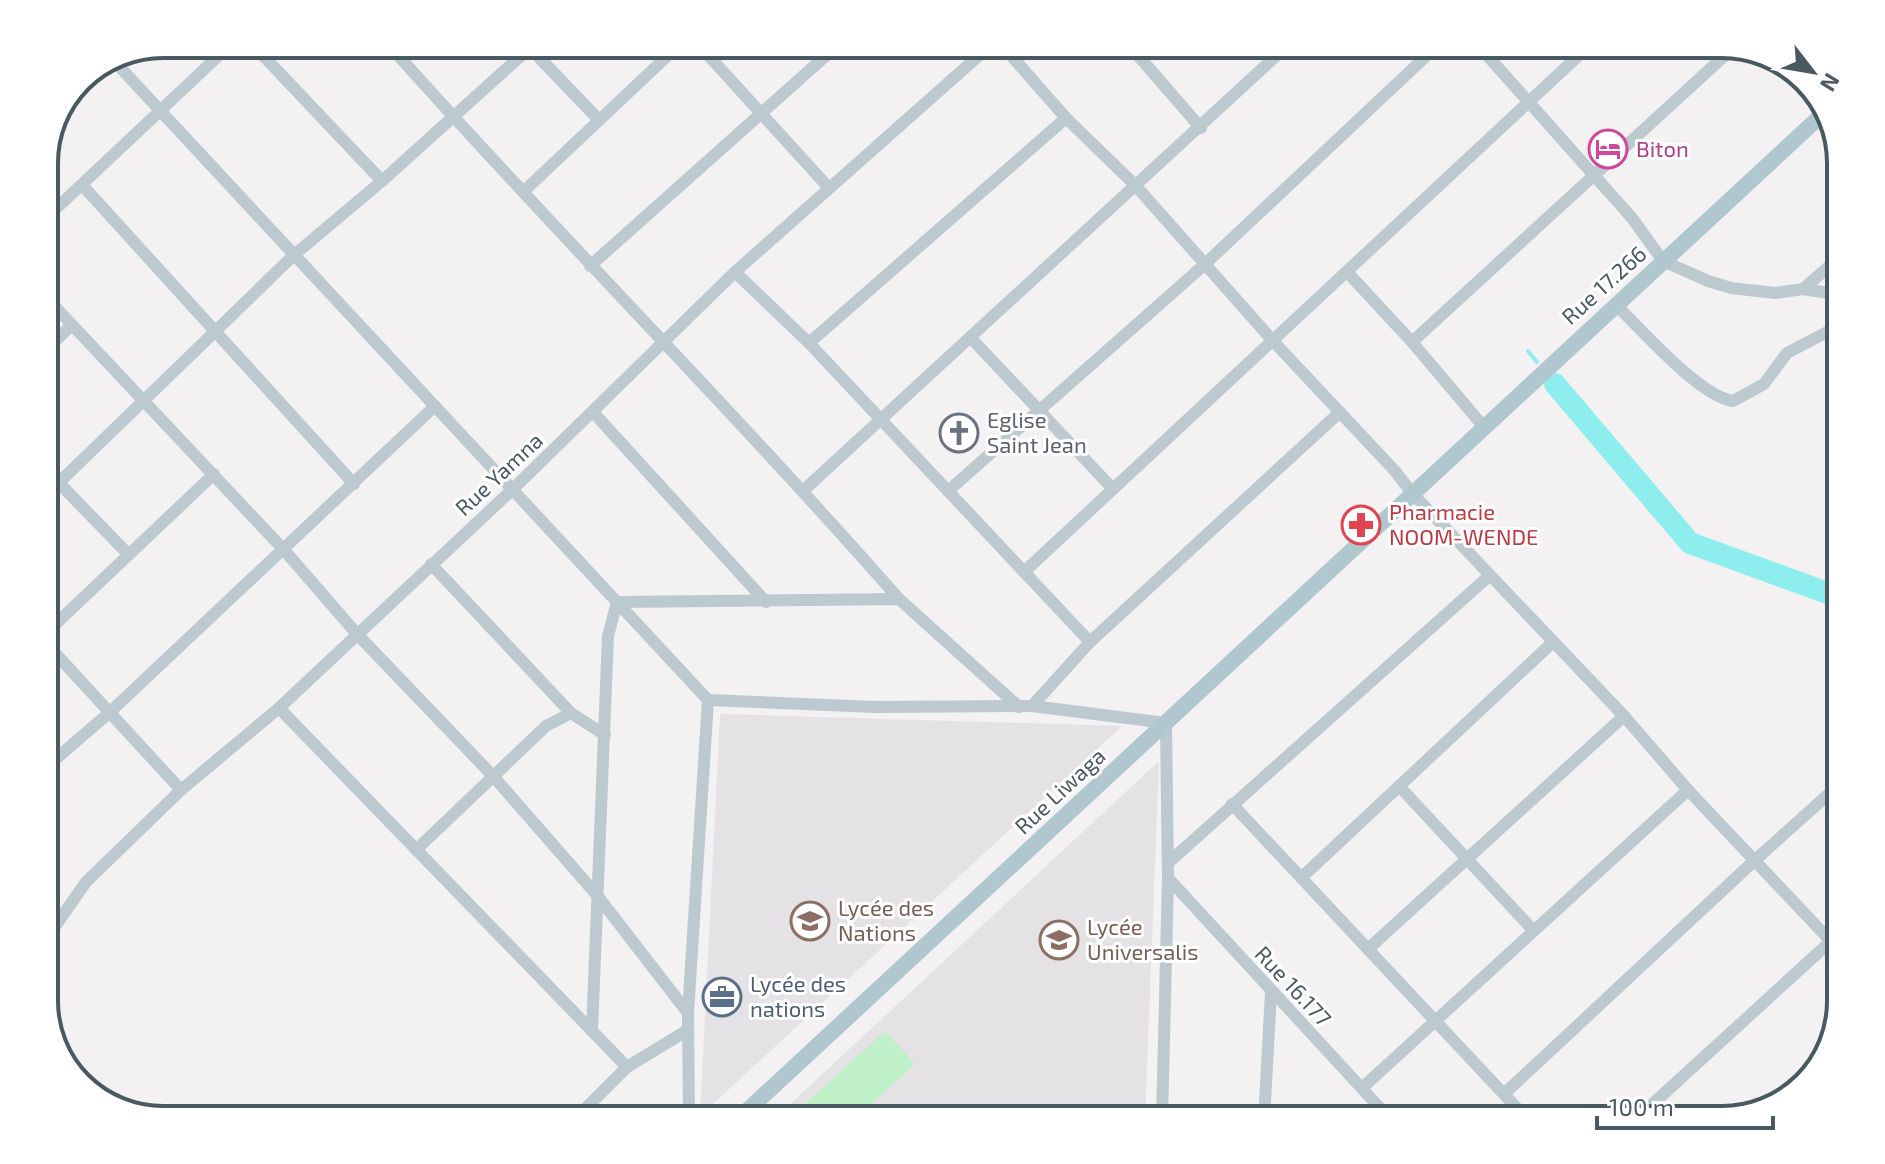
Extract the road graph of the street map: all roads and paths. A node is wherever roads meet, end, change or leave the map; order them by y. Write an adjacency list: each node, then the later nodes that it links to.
1 (216, 58): 19 (street)
2 (265, 58): 27 (street)
3 (400, 58): 21 (street)
4 (519, 58): 21 (street)
5 (543, 58): 24 (street)
6 (665, 58): 24 (street)
7 (711, 58): 20 (street)
8 (823, 58): 20 (street)
9 (976, 58): 30 (street, Rue Yamna)
10 (1013, 58): 22 (street)
11 (1140, 58): 25 (street)
12 (1274, 58): 25 (street)
13 (1424, 58): 35 (street)
14 (1490, 58): 18 (street)
15 (1576, 58): 18 (street)
16 (1722, 58): 26 (street)
17 (120, 68): 19 (street)
18 (1530, 102): 26 (street); 39 (street)
19 (159, 111): 28 (street); 33 (street)
20 (761, 113): 30 (street); 36 (street)
21 (453, 117): 27 (street); 31 (street)
22 (1066, 118): 29 (street); 52 (street)
23 (1817, 119): 34 (main road, Rue 17.266)
24 (599, 120): 31 (street)
25 (1201, 128): 29 (street)
26 (1594, 175): 34 (street); 50 (street)
27 (382, 181): 33 (street)
28 (83, 186): 32 (street); 45 (street)
29 (1136, 186): 35 (street); 48 (street)
30 (829, 188): 38 (street, Rue Yamna)
31 (523, 192): 36 (street)
32 (58, 208)
33 (294, 255): 45 (street); 54 (street)
34 (1663, 261): 40 (street); 42 (main road, Rue 17.266)
35 (1204, 265): 49 (street); 55 (street)
36 (590, 266): 51 (street)
37 (1827, 268): 40 (street)
38 (735, 272): 51 (street, Rue Yamna); 52 (street)
39 (1348, 273): 49 (street); 50 (street)
40 (1803, 289): 41 (street)
41 (1827, 293)
42 (1615, 304): 46 (street); 59 (main road, Rue 17.266)
43 (58, 310): 44 (street)
44 (72, 325): 47 (street); 53 (street)
45 (214, 331): 53 (street); 62 (street)
46 (1827, 335)
47 (58, 338)
48 (971, 338): 55 (street); 58 (street)
49 (1273, 341): 57 (street); 64 (street)
50 (1412, 342): 59 (street)
51 (666, 343): 56 (street, Rue Yamna); 65 (street)
52 (809, 343): 58 (street)
53 (146, 401): 60 (street); 61 (street)
54 (435, 406): 62 (street); 63 (street)
55 (1039, 410): 64 (street); 66 (street)
56 (593, 412): 63 (street, Rue Yamna); 75 (street)
57 (1340, 412): 67 (street); 78 (street)
58 (883, 419): 65 (street); 66 (street)
59 (1483, 426): 67 (main road, Rue 17.266)
60 (214, 474): 68 (street); 69 (street)
61 (59, 483): 69 (street)
62 (354, 484): 68 (street)
63 (513, 489): 70 (street, Rue Yamna); 74 (street)
64 (1113, 489): 71 (street)
65 (804, 490): 73 (street)
66 (948, 491): 71 (street)
67 (1412, 493): 72 (street); 87 (main road, Rue Liwaga)
68 (284, 550): 77 (street); 84 (street)
69 (128, 554): 76 (street)
70 (431, 564): 77 (street, Rue Yamna); 85 (street)
71 (1024, 572): 78 (street)
72 (1489, 576): 79 (street); 95 (street)
73 (899, 599): 75 (street); 82 (street)
74 (617, 602): 75 (street); 81 (street); 88 (street)
75 (766, 602)
76 (58, 624)
77 (357, 634): 83 (street, Rue Yamna); 90 (street)
78 (1090, 642): 82 (street)
79 (1553, 642): 86 (street); 91 (street)
80 (58, 654): 84 (street)
81 (708, 700): 82 (street); 109 (street)
82 (1025, 707): 87 (street)
83 (279, 708): 92 (street, Rue Yamna); 96 (street)
84 (109, 713): 89 (street); 92 (street)
85 (571, 713): 88 (street); 90 (street)
86 (1624, 716): 93 (street); 97 (street)
87 (1166, 723): 99 (street); 119 (main road, Rue Liwaga)
88 (605, 735): 102 (street)
89 (58, 757)
90 (493, 776): 96 (street); 102 (street)
91 (1399, 786): 97 (street); 101 (street)
92 (181, 790): 103 (street, Rue Yamna)
93 (1688, 790): 98 (street); 105 (street)
94 (1827, 796): 98 (street)
95 (1232, 804): 99 (street); 101 (street)
96 (416, 850): 112 (street)
97 (1468, 857): 105 (street); 107 (street)
98 (1754, 861): 104 (street); 115 (street)
99 (1168, 863): 100 (street)
100 (1168, 878): 108 (street, Rue 16.177); 120 (street)
101 (1301, 878): 107 (street)
102 (596, 894): 109 (street); 112 (street)
103 (58, 922)
104 (1827, 928)
105 (1533, 930): 110 (street)
106 (1827, 944): 116 (street)
107 (1368, 949): 110 (street)
108 (1271, 992): 114 (street, Rue 16.177); 121 (street)
109 (688, 1013): 111 (street)
110 (1435, 1021): 114 (street); 115 (street)
111 (688, 1030): 113 (street); 118 (street)
112 (592, 1031): 113 (street)
113 (627, 1067): 117 (street)
114 (1362, 1088): 122 (street, Rue 16.177)
115 (1504, 1094): 123 (street)
116 (1655, 1102): 124 (street); 125 (street)
117 (588, 1106)
118 (689, 1106)
119 (752, 1106)
120 (1162, 1106)
121 (1265, 1106)
122 (1378, 1106)
123 (1515, 1106)
124 (1651, 1106)
125 (1659, 1106)

